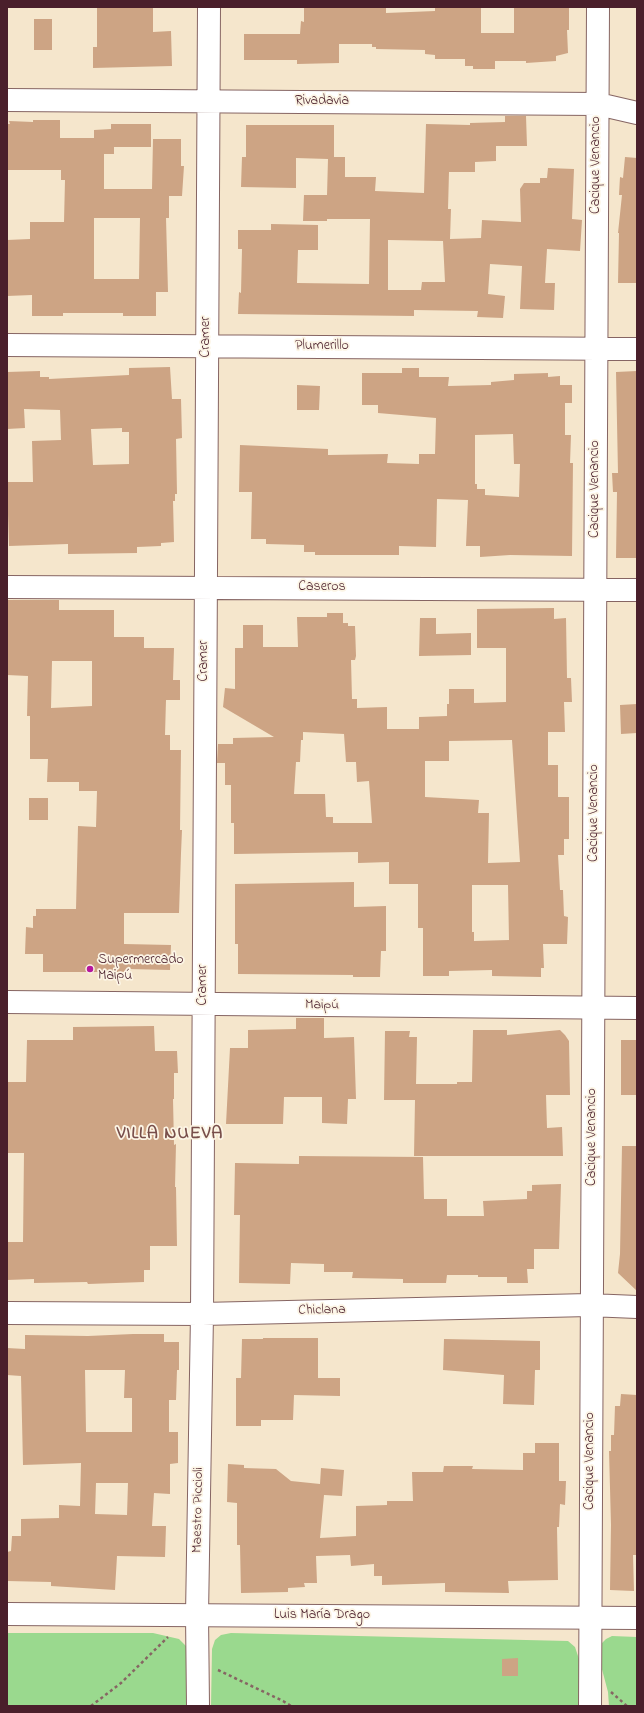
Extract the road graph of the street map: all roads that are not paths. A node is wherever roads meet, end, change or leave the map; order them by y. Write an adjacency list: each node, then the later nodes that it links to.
1 (209, 7): 4 (street, Cramer)
2 (598, 7): 5 (street, Cacique Venancio)
3 (7, 100): 4 (street, Rivadavia)
4 (208, 101): 5 (street, Rivadavia); 8 (street, Cramer)
5 (598, 104): 6 (street, Rivadavia); 9 (street, Cacique Venancio)
6 (637, 113)
7 (7, 345): 8 (street, Plumerillo)
8 (207, 346): 9 (street, Plumerillo); 12 (street, Cramer)
9 (596, 349): 10 (street, Plumerillo); 13 (street, Cacique Venancio)
10 (637, 349)
11 (7, 587): 12 (street, Caseros)
12 (206, 588): 13 (street, Caseros); 16 (street, Cramer)
13 (596, 590): 14 (street, Caseros); 17 (street, Cacique Venancio)
14 (637, 590)
15 (7, 1002): 16 (street, Maipú)
16 (204, 1005): 17 (street, Maipú); 22 (street, Cramer)
17 (594, 1008): 18 (street, Maipú); 19 (street, Cacique Venancio)
18 (637, 1008)
19 (592, 1306): 20 (street, Chiclana); 22 (street, Chiclana); 25 (street, Cacique Venancio)
20 (637, 1307)
21 (7, 1313): 22 (street, Chiclana)
22 (202, 1314): 24 (street, Maestro Piccioli)
23 (7, 1614): 24 (street, Luis María Drago)
24 (193, 1615): 25 (street, Luis María Drago); 27 (street, Maestro Piccioli)
25 (590, 1618): 26 (street, Luis María Drago); 28 (street, Cacique Venancio)
26 (637, 1618)
27 (198, 1706)
28 (590, 1706)

